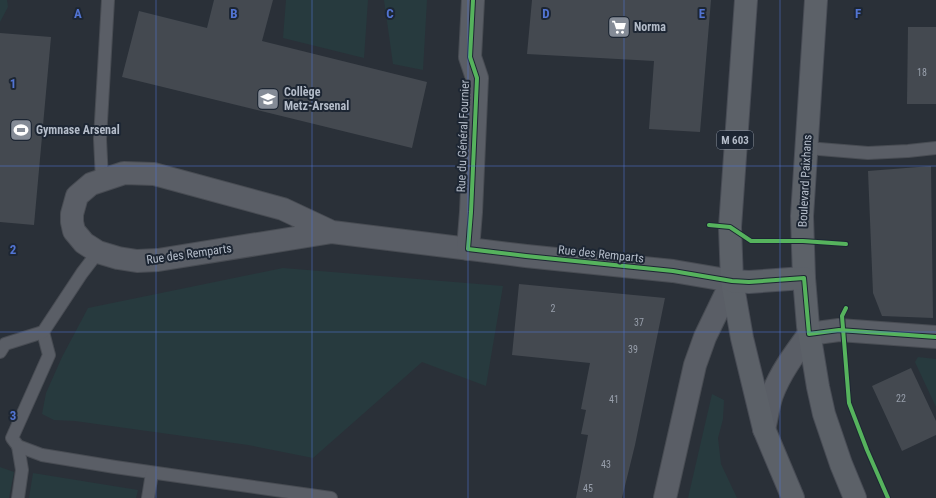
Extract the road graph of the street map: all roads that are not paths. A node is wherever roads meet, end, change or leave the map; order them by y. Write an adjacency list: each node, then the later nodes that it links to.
1 (108, 0): 7 (lane)
2 (473, 0): 9 (street, Rue du Général Fournier)
3 (746, 0): 12 (main road, M 603)
4 (816, 0): 5 (main road, Boulevard Paixhans)
5 (807, 148): 6 (lane); 11 (main road, Boulevard Paixhans)
6 (936, 148)
7 (102, 180): 8 (street, Rue des Remparts); 10 (street, Rue des Remparts)
8 (332, 232): 9 (street, Rue des Remparts); 10 (street, Rue des Remparts)
9 (468, 249): 12 (street, Rue des Remparts)
10 (98, 252): 13 (lane)
11 (804, 278): 12 (main road); 14 (main road, Boulevard Paixhans)
12 (732, 281): 17 (main road, M 603); 23 (street)
13 (42, 332): 16 (lane); 18 (lane)
14 (809, 334): 15 (street); 17 (street); 25 (main road, Boulevard Paixhans)
15 (936, 337)
16 (0, 352)
17 (764, 429): 24 (main road, M 603)
18 (18, 446): 19 (lane); 20 (lane)
19 (152, 473): 21 (lane); 22 (lane)
20 (18, 498)
21 (148, 498)
22 (331, 498)
23 (665, 498)
24 (794, 498)
25 (855, 498)

